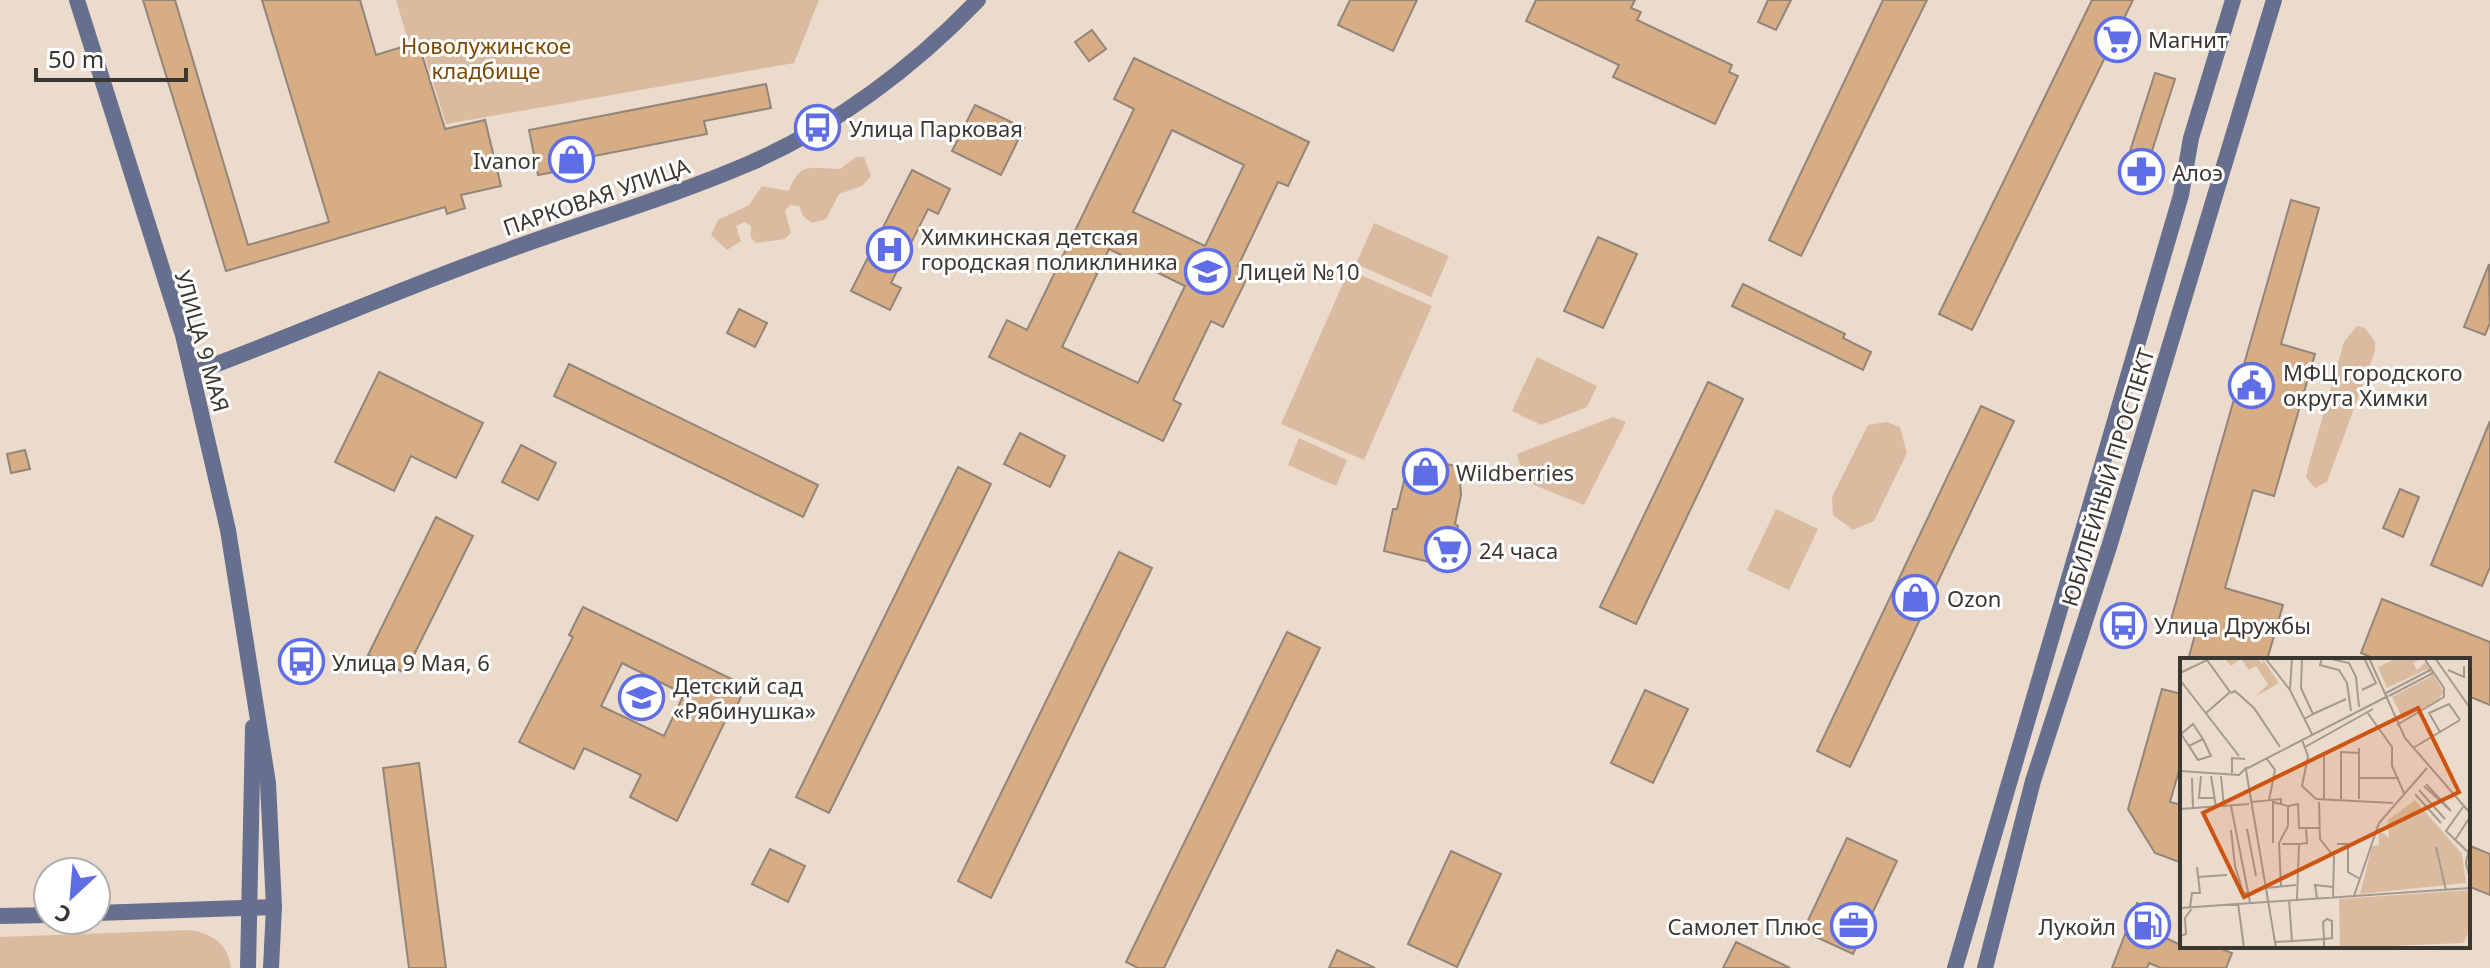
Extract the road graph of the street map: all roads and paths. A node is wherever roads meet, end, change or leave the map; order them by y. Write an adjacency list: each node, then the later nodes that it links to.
1 (77, 0): 5 (main road, УЛИЦА 9 МАЯ)
2 (978, 0): 5 (main road, ПАРКОВАЯ УЛИЦА)
3 (2233, 0): 14 (main road, ЮБИЛЕЙНЫЙ ПРОСПЕКТ)
4 (2274, 0): 15 (main road, ЮБИЛЕЙНЫЙ ПРОСПЕКТ)
5 (193, 373): 6 (main road, УЛИЦА 9 МАЯ)
6 (254, 701): 7 (main road, УЛИЦА 9 МАЯ); 8 (main road, УЛИЦА 9 МАЯ)
7 (274, 907): 8 (main road); 13 (main road, УЛИЦА 9 МАЯ)
8 (250, 908): 9 (main road); 12 (main road, УЛИЦА 9 МАЯ)
9 (112, 912)
10 (32, 915): 11 (main road)
11 (0, 916)
12 (248, 968)
13 (271, 968)
14 (1955, 968)
15 (1985, 968)

